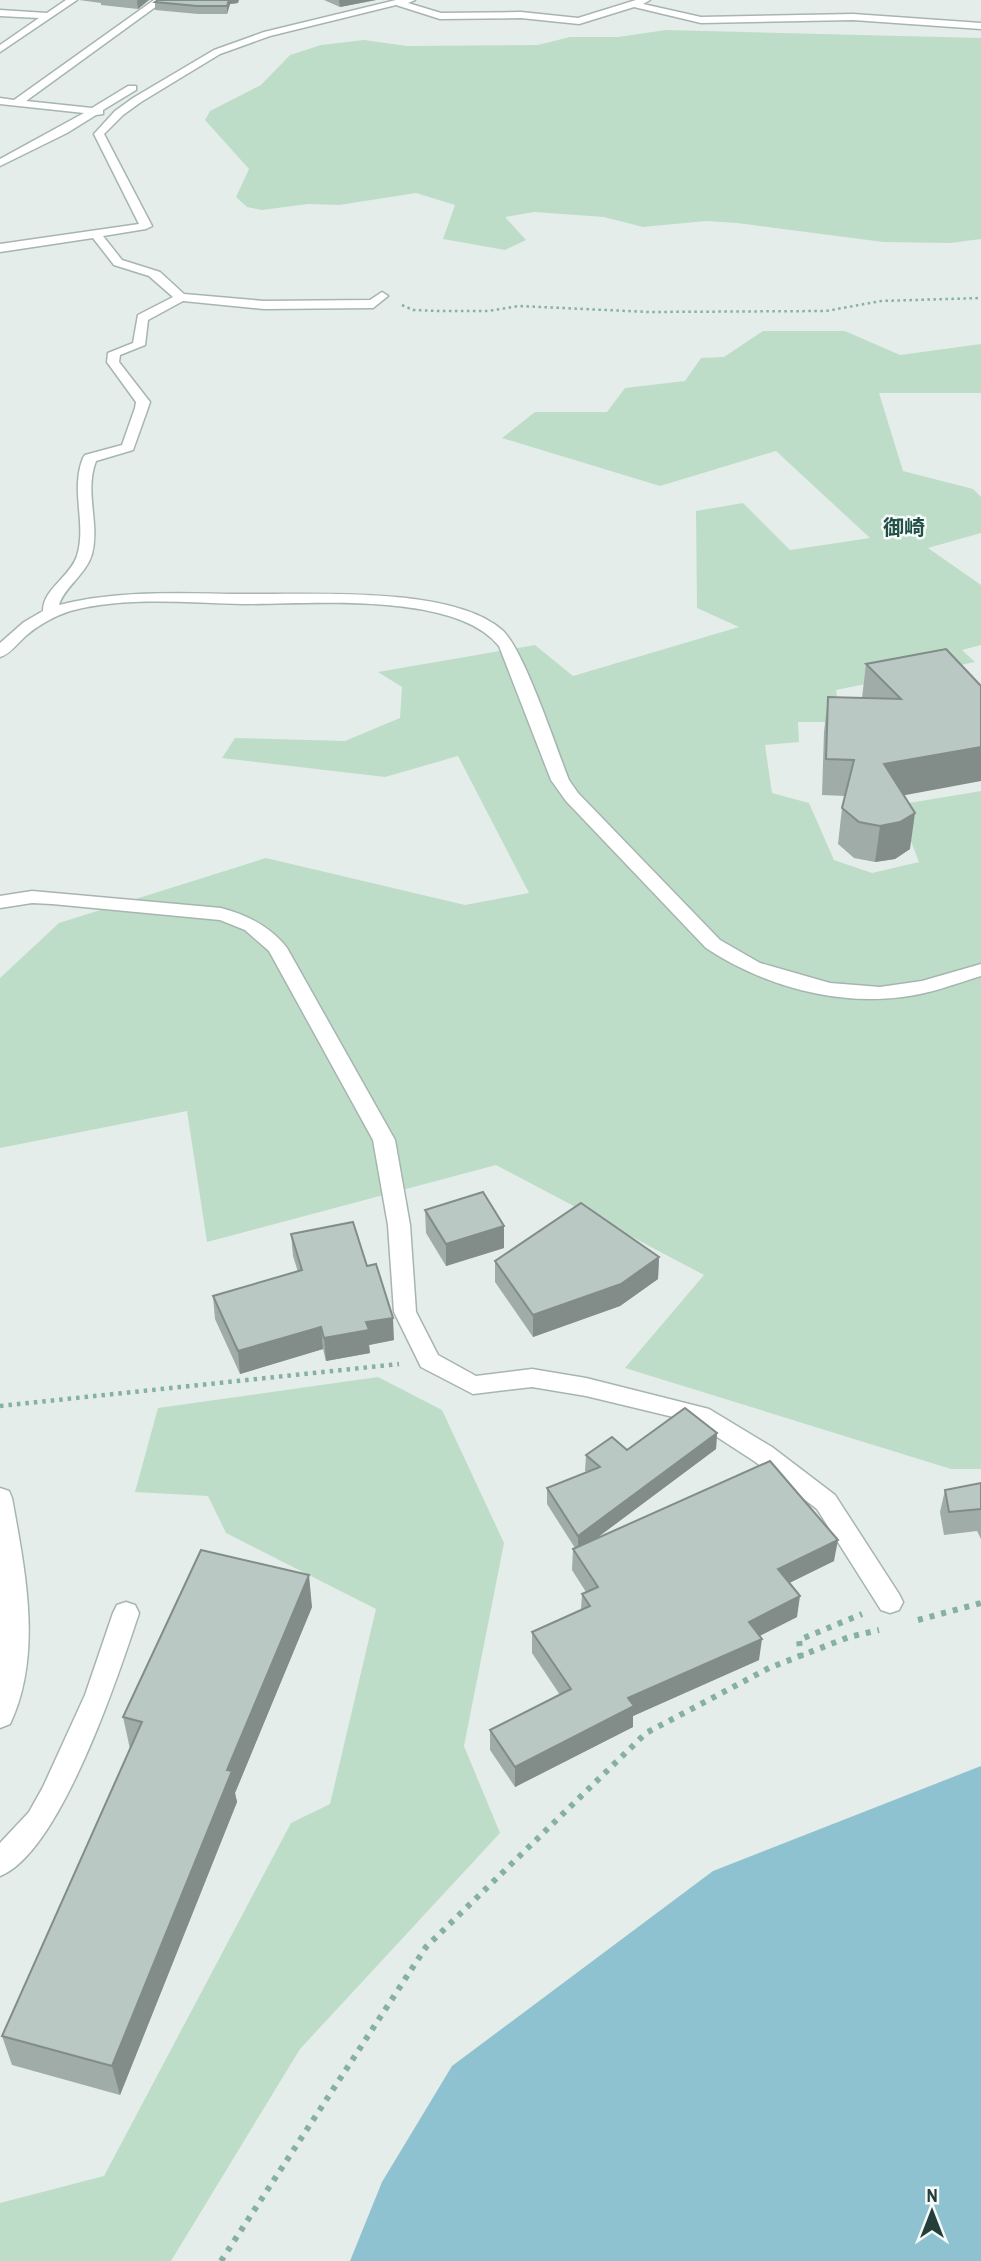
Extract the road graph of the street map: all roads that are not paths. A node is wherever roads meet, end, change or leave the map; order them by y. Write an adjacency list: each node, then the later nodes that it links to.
1 (72, 0): 8 (street)
2 (160, 0): 14 (street)
3 (410, 0): 5 (street)
4 (641, 2): 5 (street); 9 (street)
5 (398, 3): 7 (street)
6 (0, 13): 8 (street)
7 (345, 13): 10 (street); 16 (street)
8 (48, 16): 11 (street)
9 (981, 26)
10 (241, 31)
11 (0, 49)
12 (140, 83): 15 (street)
13 (0, 101): 14 (street)
14 (16, 103): 15 (street)
15 (94, 112): 16 (street); 17 (street)
16 (119, 113): 18 (street)
17 (0, 163)
18 (96, 233): 19 (street); 21 (street)
19 (0, 248)
20 (382, 296): 21 (street)
21 (181, 297): 22 (street)
22 (51, 612): 23 (street); 25 (street)
23 (2, 647)
24 (0, 902): 27 (street)
25 (981, 970)
26 (0, 1498): 29 (street)
27 (890, 1602)
28 (126, 1613): 30 (street)
29 (0, 1716)
30 (0, 1863)

